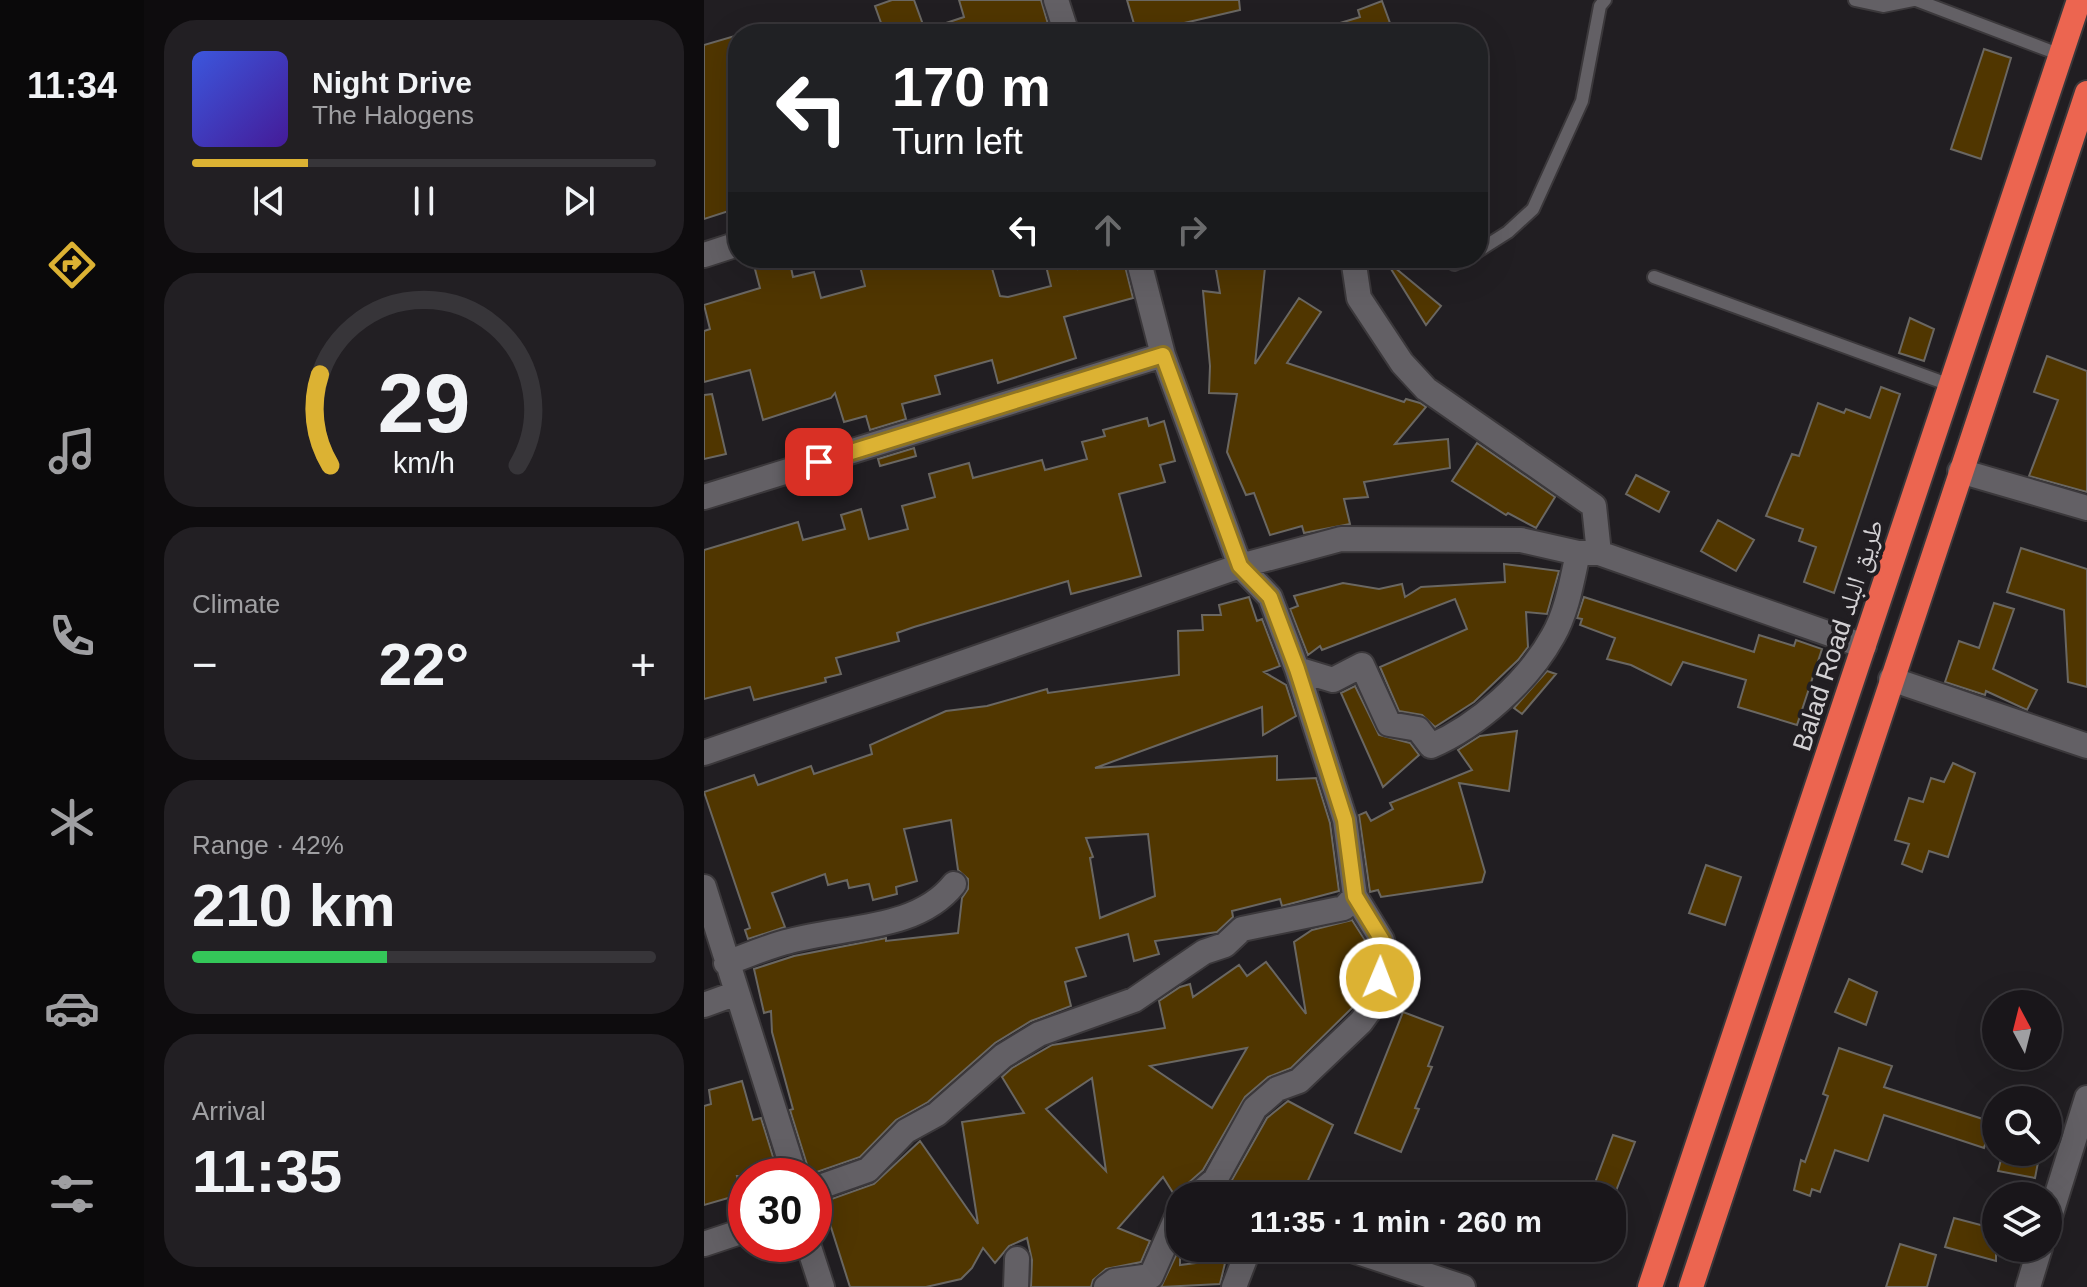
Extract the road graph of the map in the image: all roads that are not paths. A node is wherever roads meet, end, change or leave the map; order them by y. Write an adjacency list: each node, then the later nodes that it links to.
1 (1056, 0): 6 (street)
2 (1605, 0): 10 (lane)
3 (1855, 0): 4 (lane)
4 (1914, 0): 7 (lane)
5 (2079, 0): 7 (highway, Balad Road طريق البلد)
6 (1064, 24)
7 (2061, 55): 17 (highway, Balad Road طريق البلد)
8 (2087, 93): 9 (highway)
9 (2080, 139): 18 (highway)
10 (1488, 245)
11 (728, 247): 12 (street)
12 (704, 255)
13 (1141, 268): 16 (street)
14 (1354, 268): 21 (street)
15 (1654, 277): 17 (lane)
16 (1163, 355): 19 (street); 22 (street)
17 (1950, 385): 23 (highway, Balad Road طريق البلد)
18 (1960, 471): 20 (street); 25 (highway)
19 (704, 497)
20 (2087, 508)
21 (1588, 553): 22 (street); 23 (street); 24 (street)
22 (1240, 566): 24 (street); 27 (street)
23 (1864, 646): 52 (highway, Balad Road طريق البلد)
24 (1297, 669): 30 (street)
25 (1891, 679): 26 (street); 53 (highway)
26 (2087, 746)
27 (704, 753)
28 (954, 884): 31 (street)
29 (704, 887): 31 (street)
30 (1355, 896): 36 (street); 38 (street)
31 (726, 963): 32 (street)
32 (737, 993): 33 (street); 35 (street)
33 (704, 1005)
34 (2087, 1098): 37 (street)
35 (789, 1158)
36 (1213, 1182)
37 (2061, 1182)
38 (832, 1183)
39 (728, 1236): 41 (street)
40 (1166, 1242): 49 (street)
41 (704, 1244)
42 (1017, 1259): 48 (street)
43 (814, 1262): 47 (street)
44 (1244, 1262): 50 (street)
45 (1388, 1262): 51 (street)
46 (2036, 1262): 54 (street)
47 (822, 1287)
48 (1016, 1287)
49 (1106, 1287)
50 (1234, 1287)
51 (1463, 1287)
52 (1650, 1287)
53 (1691, 1287)
54 (2028, 1287)

